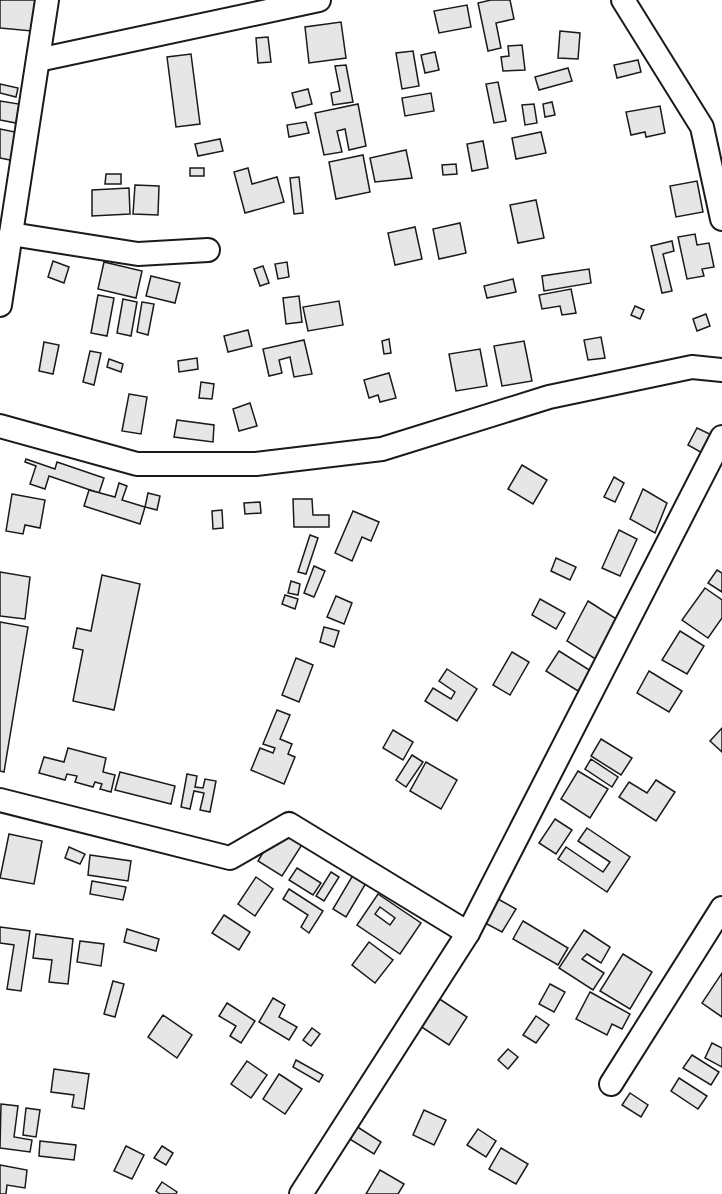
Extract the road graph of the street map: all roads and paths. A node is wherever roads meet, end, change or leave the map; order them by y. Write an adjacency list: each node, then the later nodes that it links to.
1 (47, 0): 4 (street)
2 (319, 0): 4 (street)
3 (622, 0): 5 (street)
4 (38, 60): 6 (street)
5 (722, 219)
6 (11, 234): 7 (street); 8 (street)
7 (208, 250)
8 (0, 305)
9 (722, 370): 10 (street)
10 (0, 426)
11 (722, 437): 14 (street)
12 (0, 800): 14 (street)
13 (722, 908): 15 (street)
14 (468, 933): 16 (street)
15 (611, 1084)
16 (301, 1194)

